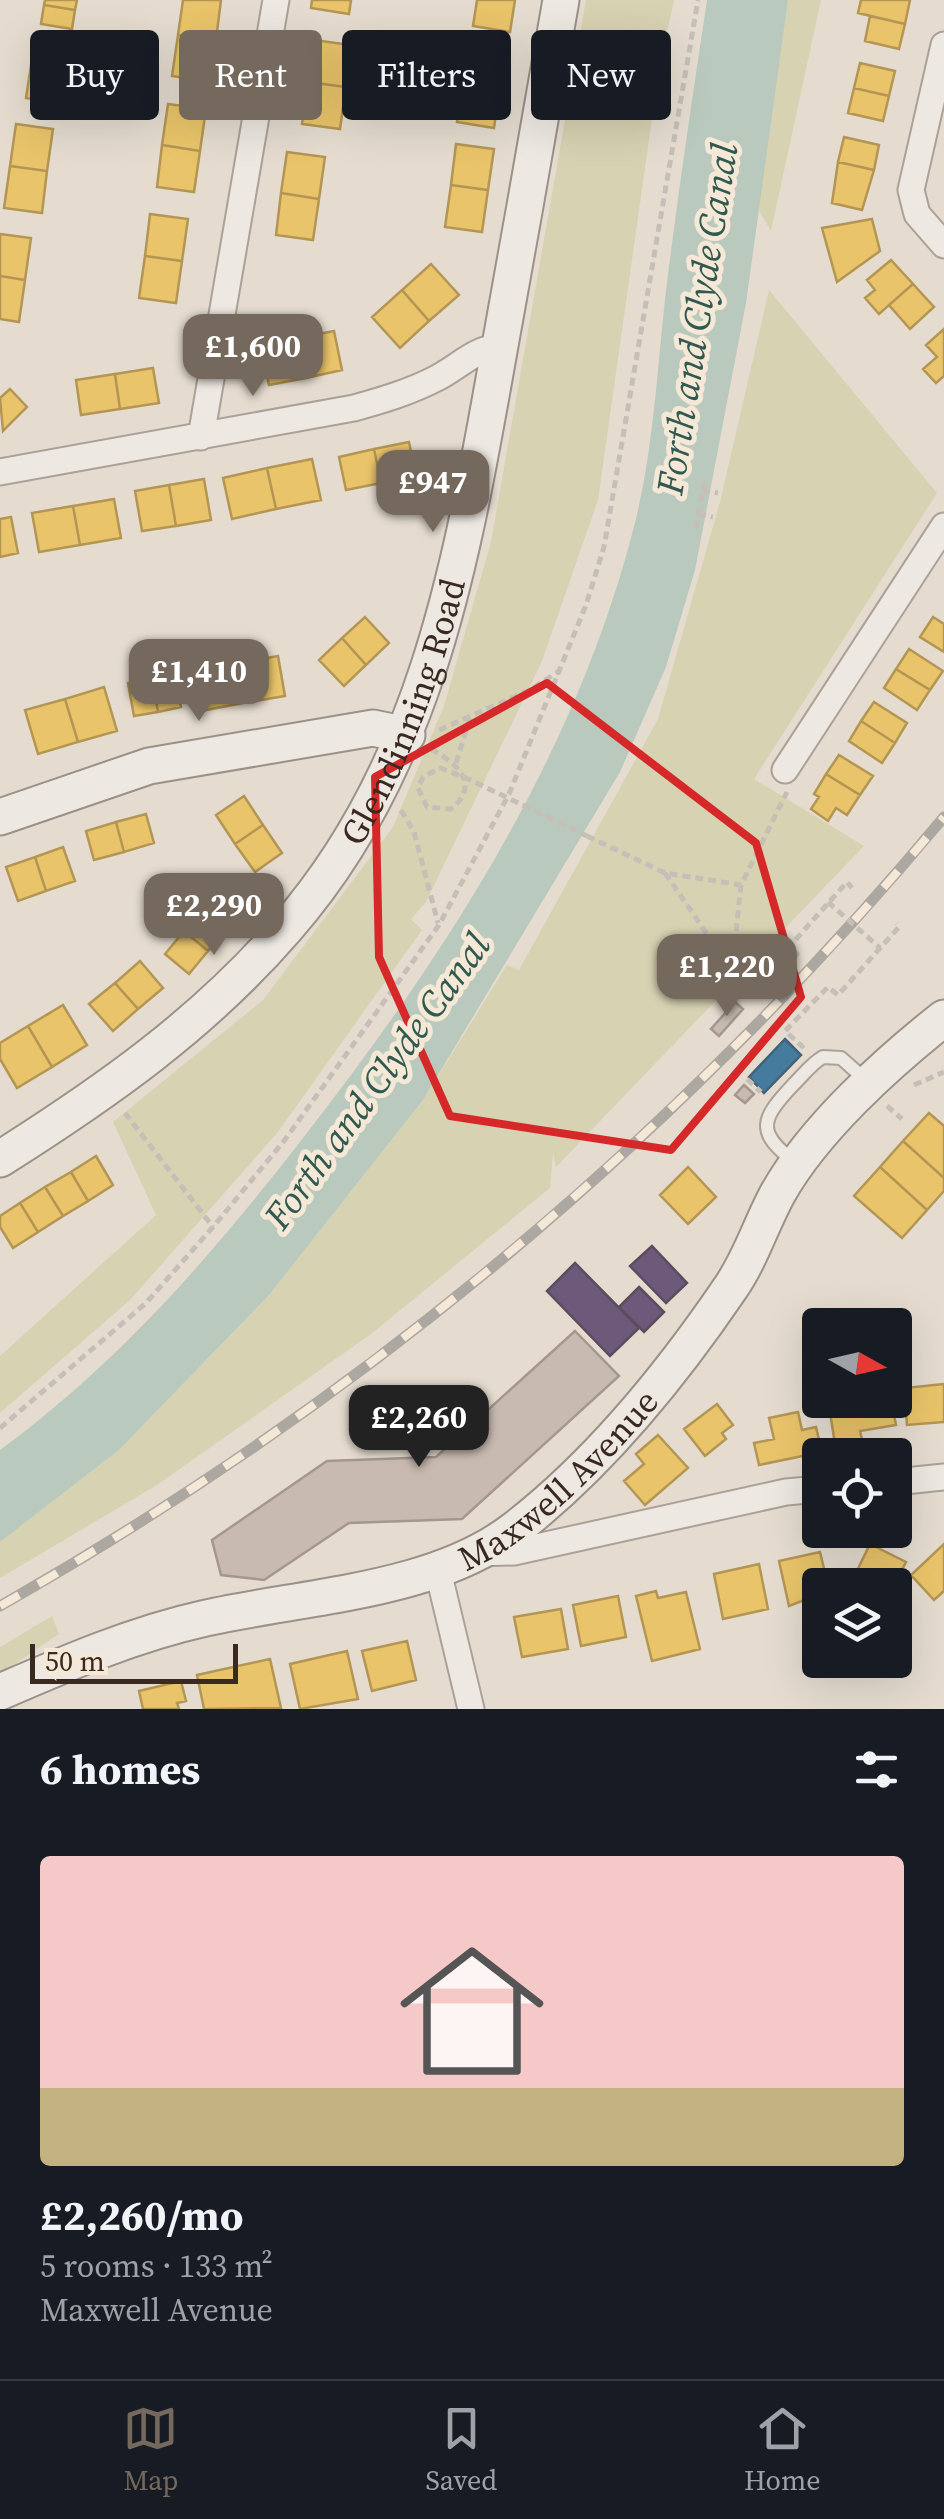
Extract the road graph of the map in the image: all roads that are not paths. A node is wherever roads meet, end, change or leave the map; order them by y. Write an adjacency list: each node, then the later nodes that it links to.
1 (276, 0): 6 (street)
2 (561, 0): 5 (street, Glendinning Road)
3 (944, 45): 4 (street)
4 (944, 245)
5 (500, 346): 6 (street); 9 (street, Glendinning Road)
6 (201, 437): 7 (street)
7 (0, 472)
8 (944, 526): 10 (street)
9 (407, 735): 11 (street); 14 (street, Glendinning Road)
10 (785, 770)
11 (0, 817)
12 (944, 1018): 13 (street, Maxwell Avenue)
13 (881, 1097): 15 (street, Maxwell Avenue); 15 (lane)
14 (0, 1159)
15 (797, 1164): 19 (street, Maxwell Avenue)
16 (944, 1477): 17 (street)
17 (912, 1480)
18 (802, 1490): 19 (street)
19 (476, 1554): 20 (street, Maxwell Avenue)
20 (438, 1571): 21 (street, Maxwell Avenue); 22 (street)
21 (0, 1692)
22 (471, 1709)

